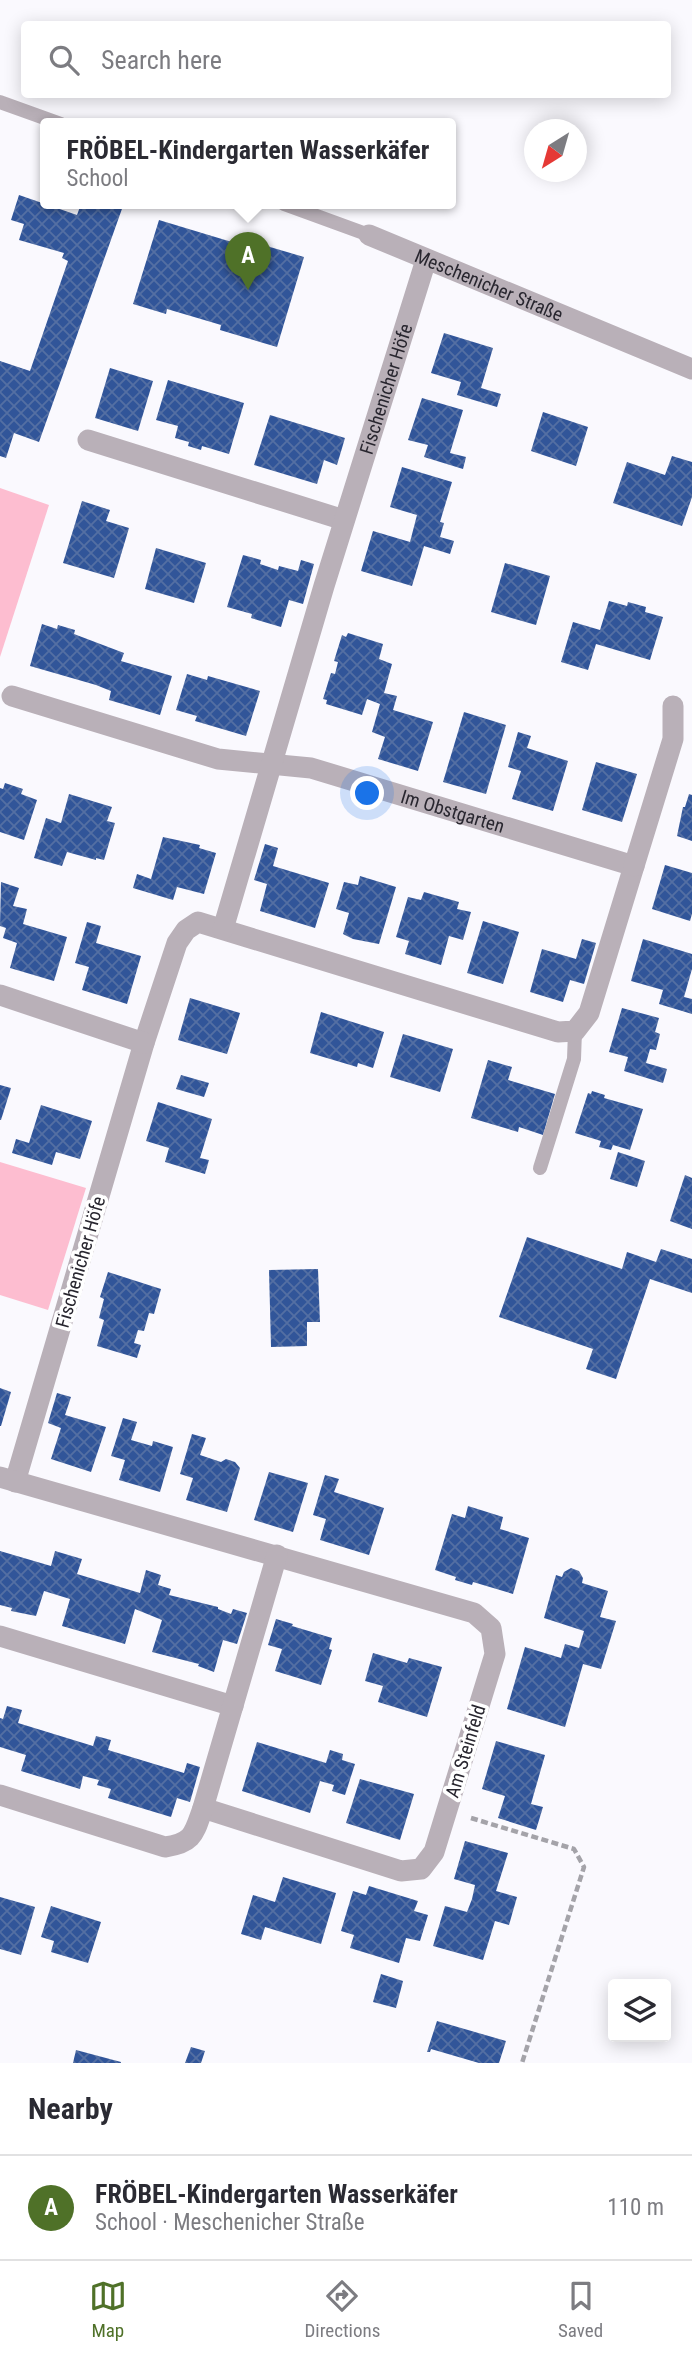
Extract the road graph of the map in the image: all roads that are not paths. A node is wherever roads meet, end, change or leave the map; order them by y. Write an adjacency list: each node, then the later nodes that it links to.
1 (0, 102): 2 (lane)
2 (44, 118)
3 (298, 209): 4 (lane, Meschenicher Straße)
4 (369, 235): 5 (street, Meschenicher Straße)
5 (426, 260): 6 (street, Meschenicher Straße); 8 (street, Fischenicher Höfe)
6 (692, 369)
7 (88, 440): 8 (street)
8 (344, 520): 11 (street, Fischenicher Höfe)
9 (12, 696): 11 (street)
10 (673, 706): 12 (street)
11 (270, 764): 12 (street, Im Obstgarten); 13 (street, Fischenicher Höfe)
12 (634, 866): 15 (street)
13 (223, 929): 15 (street); 16 (street, Fischenicher Höfe)
14 (0, 995): 16 (street)
15 (575, 1031): 17 (lane)
16 (145, 1043): 18 (street, Fischenicher Höfe)
17 (540, 1168)
18 (7, 1479): 19 (street, Am Steinfeld)
19 (277, 1555): 21 (street); 23 (street, Am Steinfeld)
20 (0, 1636): 21 (street)
21 (233, 1706): 23 (street)
22 (0, 1795): 23 (street)
23 (203, 1808)

